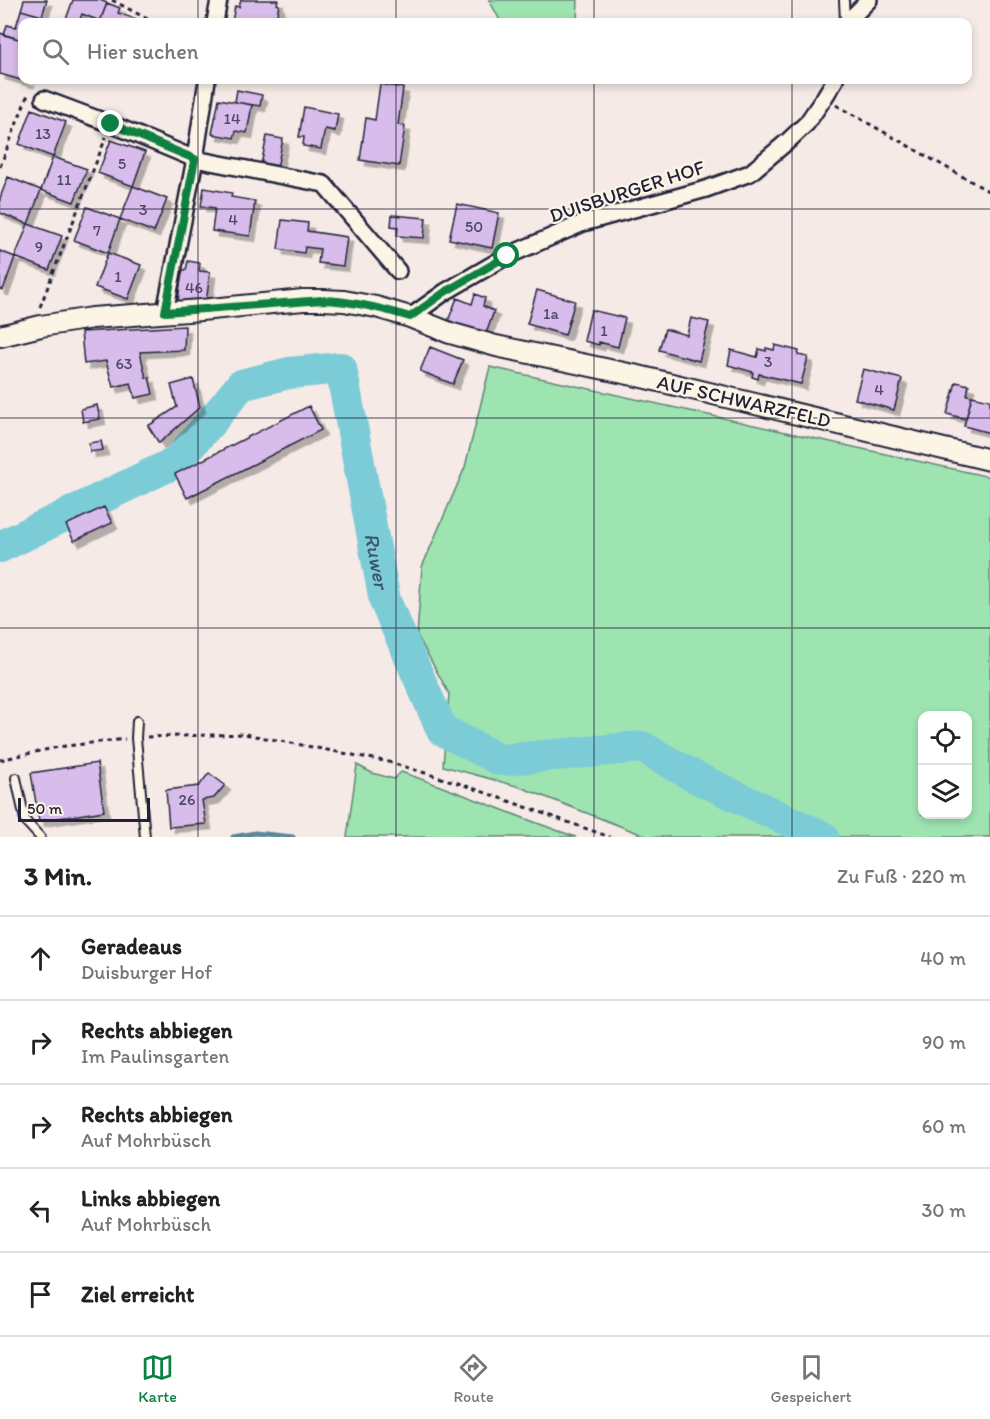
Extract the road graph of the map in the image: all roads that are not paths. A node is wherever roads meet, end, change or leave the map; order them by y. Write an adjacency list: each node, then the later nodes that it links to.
1 (219, 0): 4 (street)
2 (844, 0): 5 (lane)
3 (868, 0): 6 (street)
4 (216, 18)
5 (846, 18)
6 (850, 18)
7 (206, 84): 10 (street)
8 (833, 84): 13 (street, DUISBURGER HOF)
9 (44, 99): 10 (street)
10 (195, 159): 11 (street); 12 (street)
11 (398, 271)
12 (165, 312): 13 (street, AUF SCHWARZFELD); 14 (street, AUF SCHWARZFELD)
13 (410, 317): 15 (street, AUF SCHWARZFELD)
14 (0, 336)
15 (990, 460)
16 (137, 721): 19 (lane)
17 (16, 778): 18 (lane)
18 (40, 837)
19 (145, 837)

